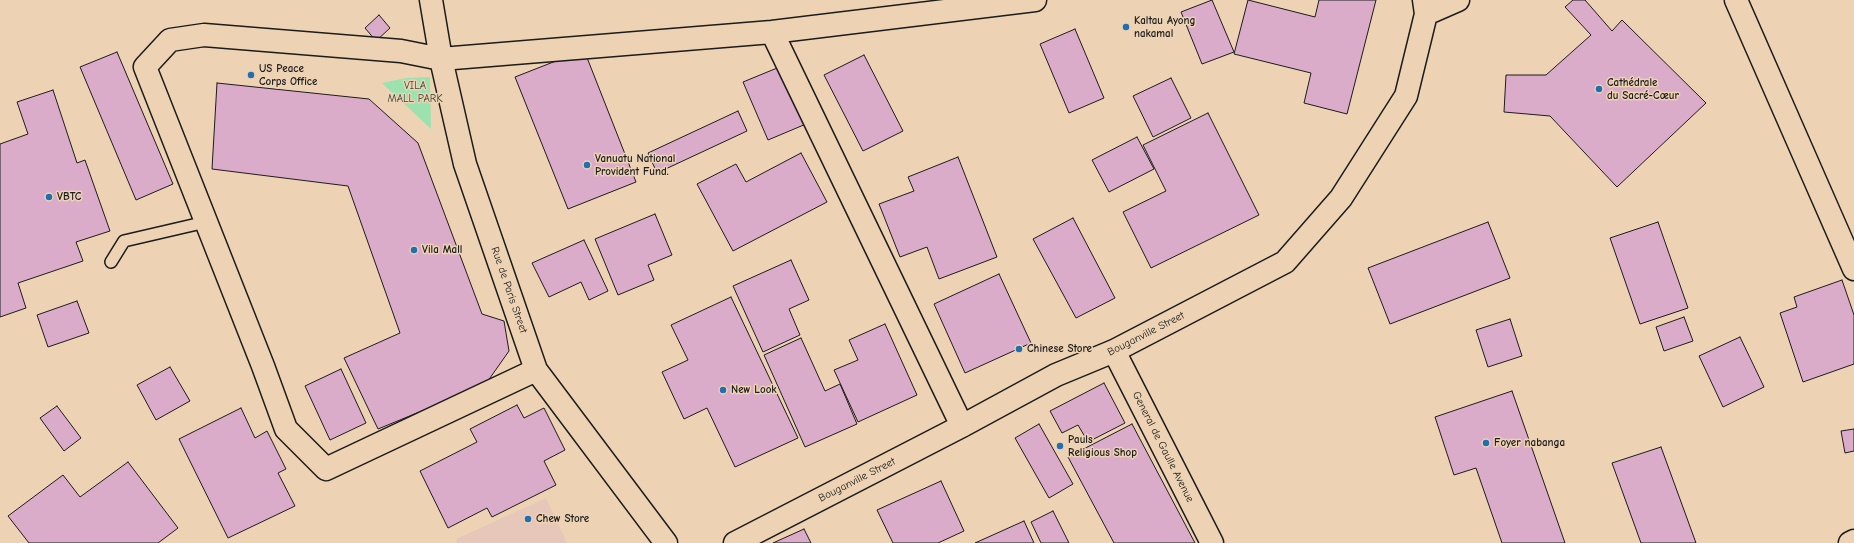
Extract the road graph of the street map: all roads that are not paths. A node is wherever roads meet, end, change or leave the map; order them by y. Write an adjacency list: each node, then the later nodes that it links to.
1 (431, 0): 7 (street, Rue de Paris Street)
2 (1035, 0): 6 (street)
3 (1458, 0): 5 (street)
4 (1736, 0): 10 (street)
5 (1425, 7): 11 (street, Bouganville Street)
6 (772, 32): 7 (street); 13 (street)
7 (441, 59): 8 (street); 12 (street, Rue de Paris Street)
8 (206, 222): 9 (lane); 12 (street)
9 (112, 262)
10 (1854, 269)
11 (1114, 351): 13 (street, Bouganville Street); 17 (street, General de Gaulle Avenue)
12 (536, 370): 15 (street, Rue de Paris Street)
13 (962, 426): 16 (street, Bouganville Street)
14 (1854, 541): 18 (street)
15 (666, 543)
16 (735, 543)
17 (1212, 543)
18 (1850, 543)

